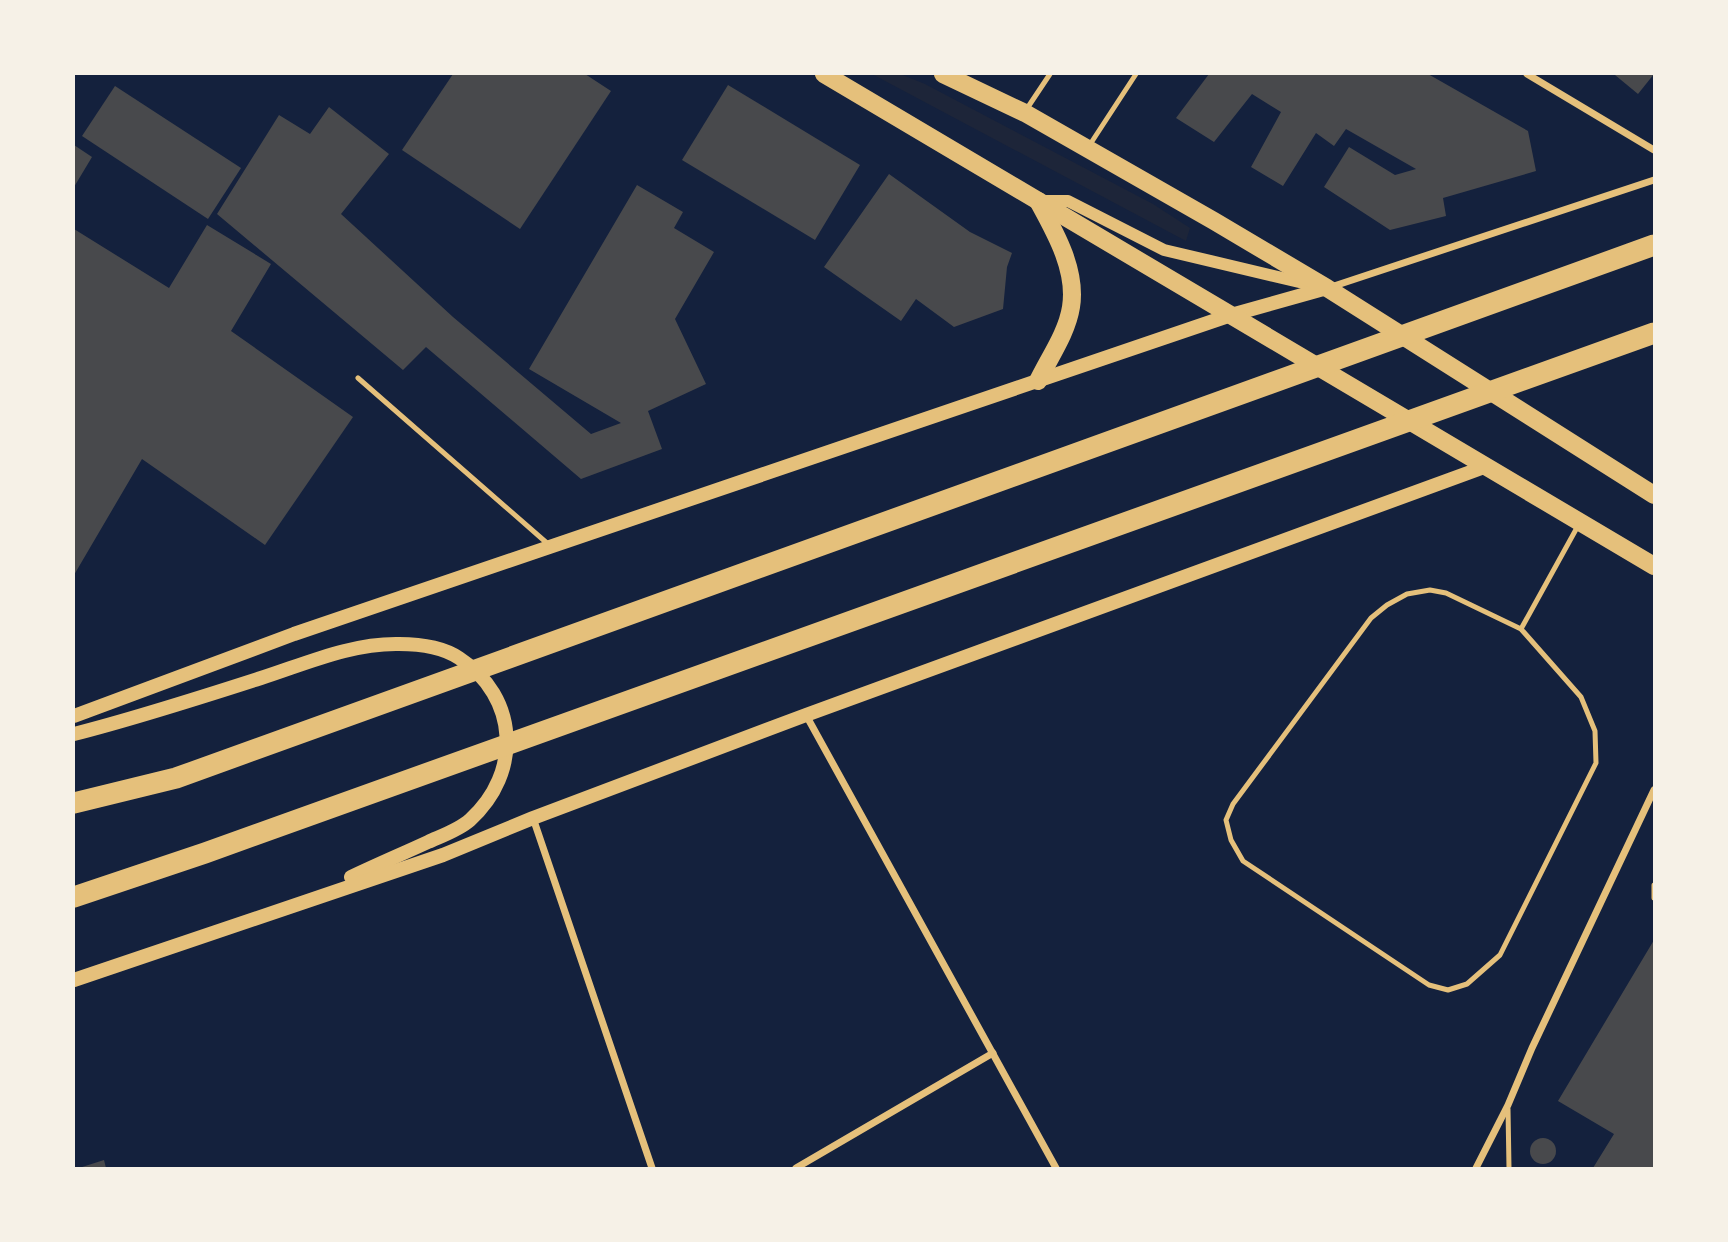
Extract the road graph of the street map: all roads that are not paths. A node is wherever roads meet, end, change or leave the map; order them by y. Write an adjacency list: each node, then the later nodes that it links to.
1 (824, 74): 10 (main road)
2 (943, 74): 6 (main road)
3 (1050, 74): 6 (lane)
4 (1136, 74): 7 (lane)
5 (1527, 74): 8 (street)
6 (1025, 113): 7 (main road)
7 (1087, 149): 12 (main road)
8 (1654, 150)
9 (1654, 180): 12 (street)
10 (1038, 201): 12 (street); 13 (main road); 16 (main road)
11 (1654, 245): 27 (highway)
12 (1327, 288): 13 (main road); 18 (main road)
13 (1231, 315): 16 (main road); 17 (main road)
14 (1654, 333): 30 (highway)
15 (358, 378): 20 (lane)
16 (1038, 381): 20 (main road)
17 (1487, 466): 19 (main road); 23 (main road)
18 (1654, 495)
19 (1581, 522): 21 (main road); 22 (lane)
20 (551, 546): 24 (main road)
21 (1654, 566)
22 (1521, 629): 22 (lane)
23 (806, 715): 28 (main road); 34 (street)
24 (74, 716)
25 (74, 734): 32 (main road)
26 (1654, 790): 35 (street)
27 (74, 803)
28 (533, 818): 32 (main road); 36 (street)
29 (1654, 885): 31 (lane)
30 (74, 897)
31 (1654, 898)
32 (283, 909): 33 (main road)
33 (74, 980)
34 (993, 1053): 37 (street); 38 (street)
35 (1508, 1105): 39 (street); 40 (lane)
36 (652, 1168)
37 (796, 1168)
38 (1056, 1168)
39 (1476, 1168)
40 (1509, 1168)

